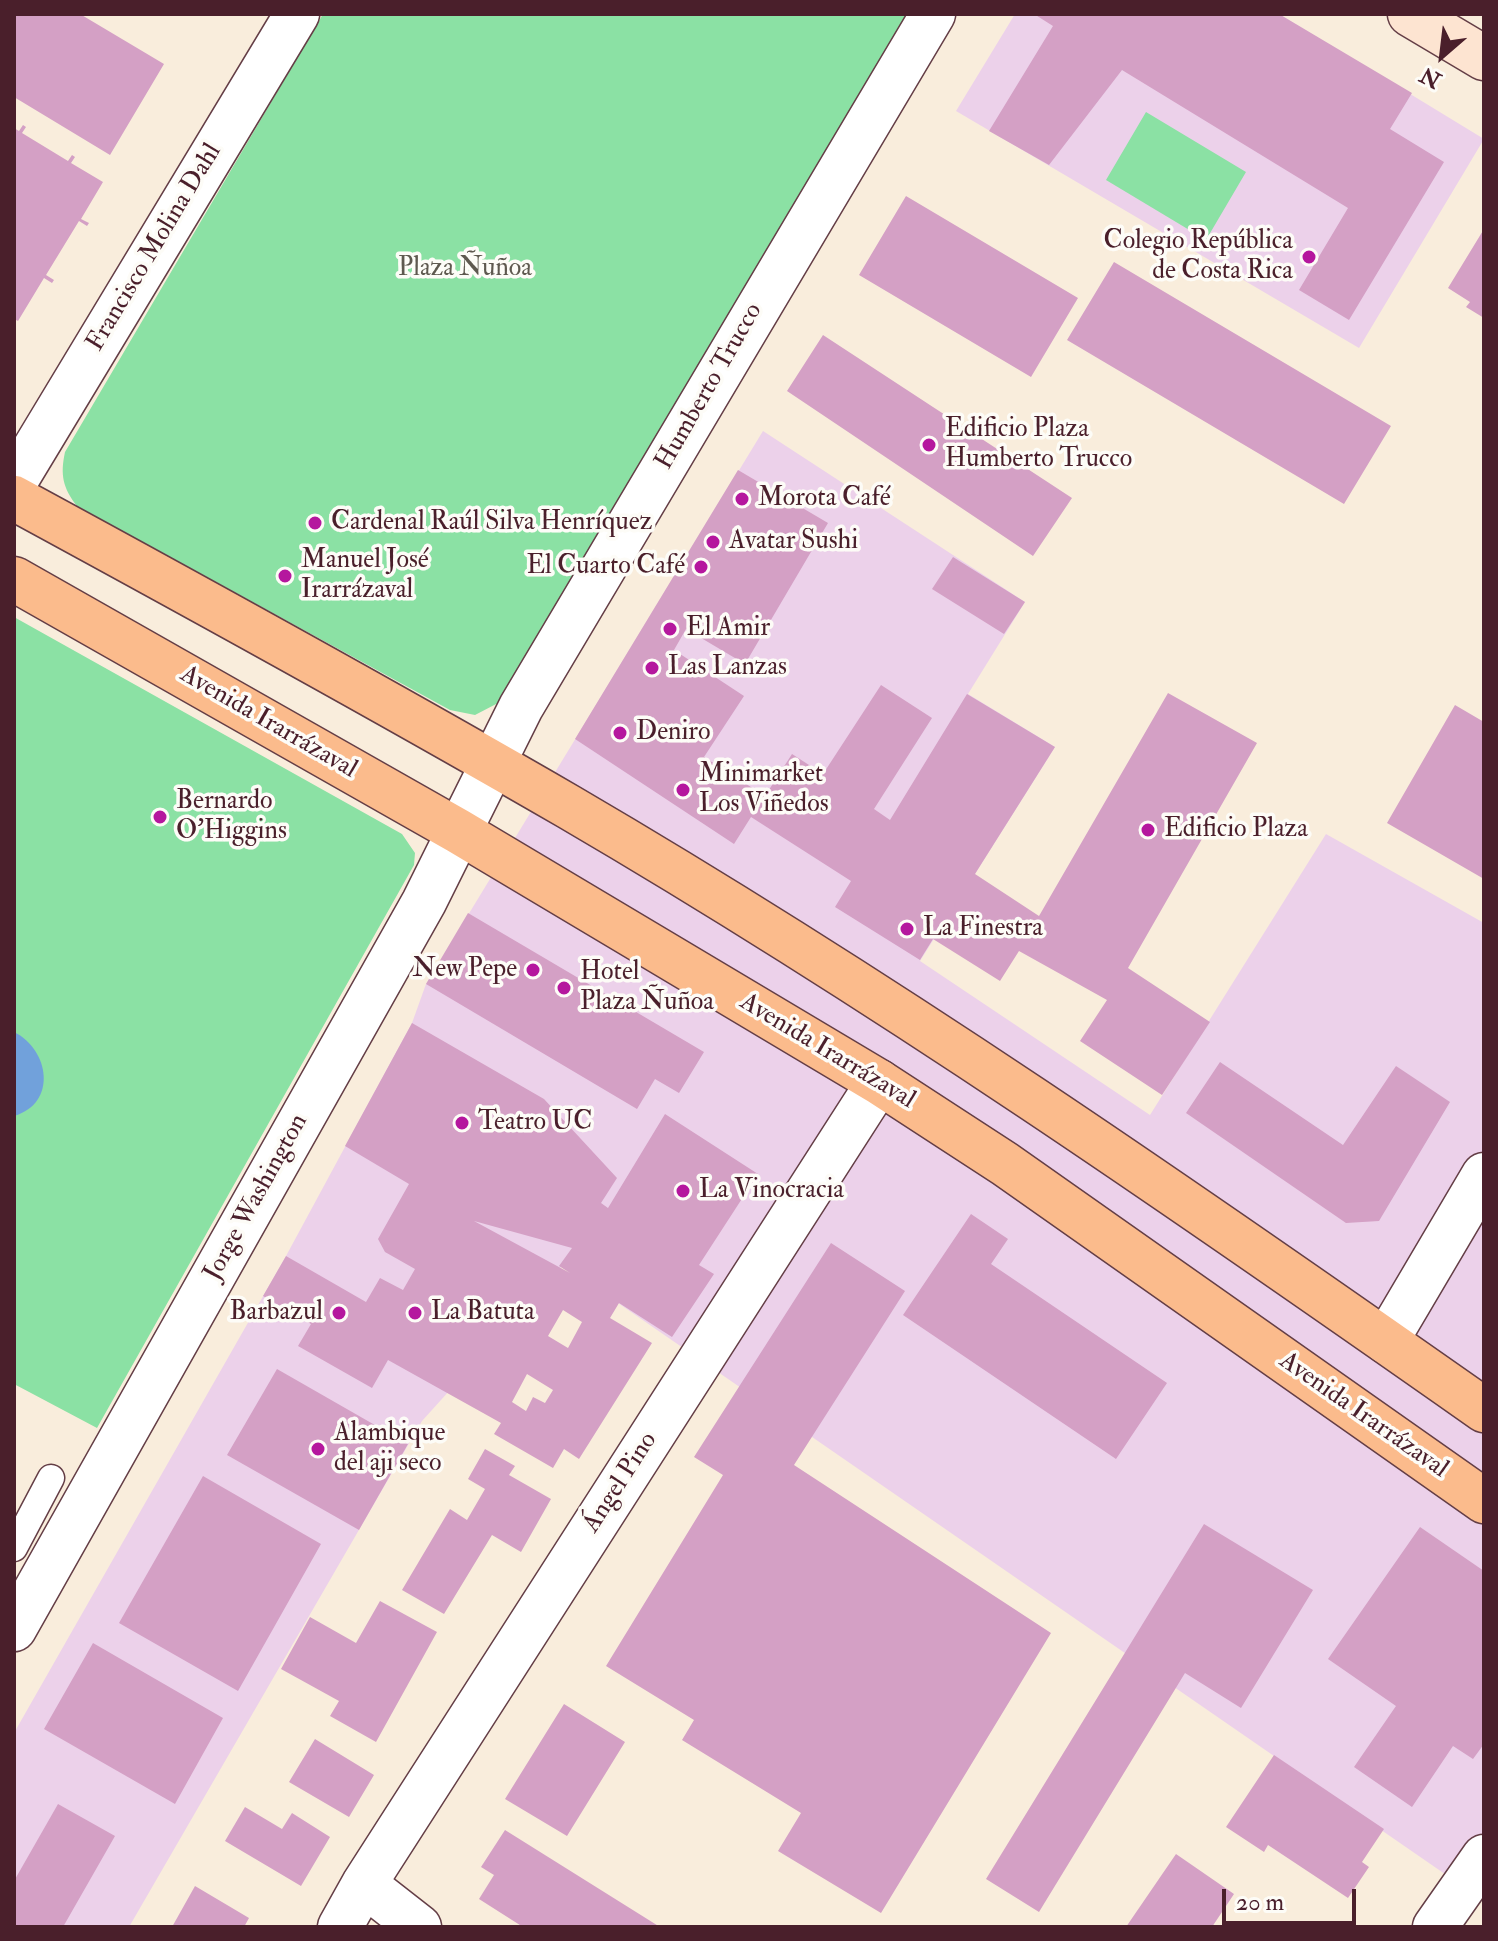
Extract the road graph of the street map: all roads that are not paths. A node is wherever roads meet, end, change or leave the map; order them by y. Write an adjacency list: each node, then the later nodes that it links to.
1 (297, 14): 5 (street, Francisco Molina Dahl)
2 (933, 14): 8 (street, Humberto Trucco)
3 (1410, 14): 4 (main road)
4 (1484, 58)
5 (14, 483)
6 (14, 498): 8 (main road)
7 (14, 579): 9 (main road, Avenida Irarrázaval)
8 (491, 762): 9 (street, Jorge Washington); 12 (main road)
9 (458, 831): 10 (main road, Avenida Irarrázaval); 17 (street, Jorge Washington)
10 (879, 1082): 15 (main road, Avenida Irarrázaval); 19 (street, Ángel Pino)
11 (1484, 1175): 12 (street)
12 (1386, 1341): 13 (main road)
13 (1484, 1410)
14 (51, 1478): 16 (lane)
15 (1484, 1501)
16 (14, 1548)
17 (14, 1629)
18 (1484, 1857): 22 (street)
19 (364, 1884): 20 (street, Ángel Pino); 21 (street)
20 (340, 1927)
21 (419, 1927)
22 (1435, 1927)

